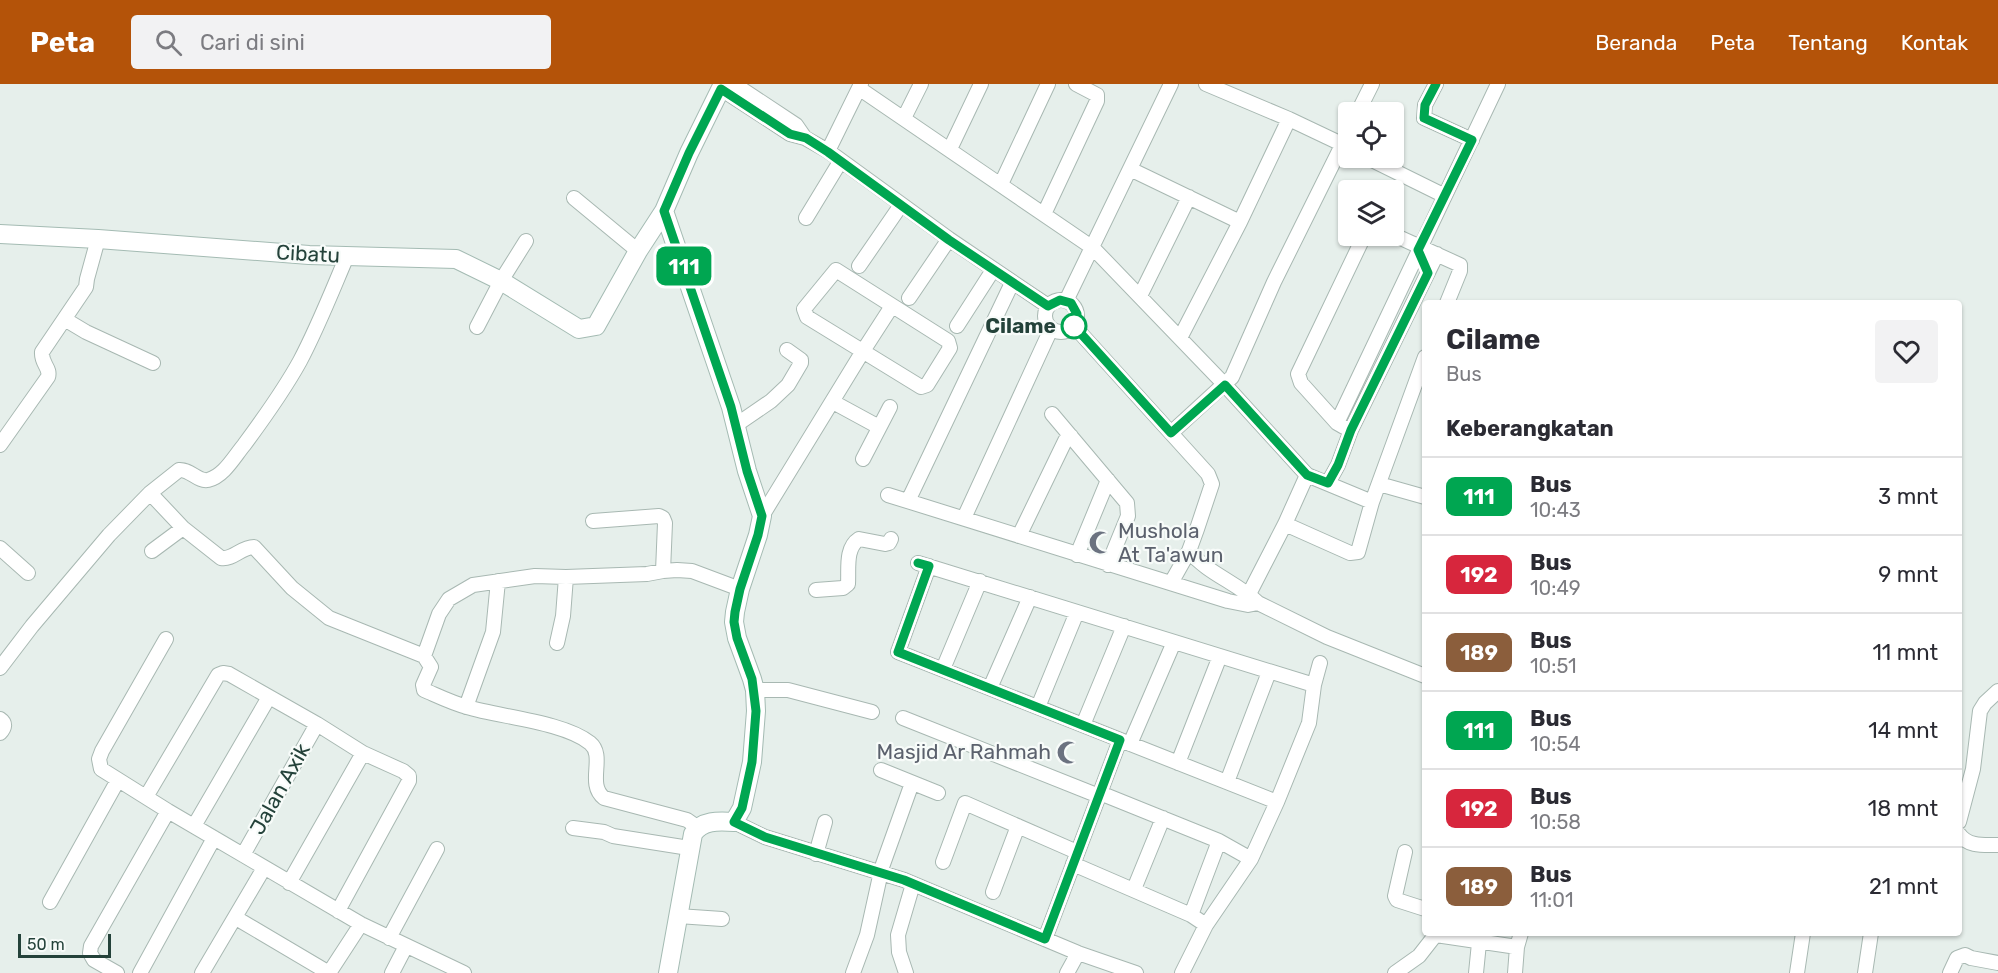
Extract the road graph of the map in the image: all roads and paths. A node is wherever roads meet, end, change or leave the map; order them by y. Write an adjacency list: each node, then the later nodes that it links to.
1 (921, 84): 14 (street)
2 (981, 84): 18 (street)
3 (1048, 84): 24 (street)
4 (1076, 84): 30 (street)
5 (1171, 84): 23 (street)
6 (1206, 84): 12 (street)
7 (1436, 84): 17 (street)
8 (1498, 84): 17 (street)
9 (1368, 85): 13 (street)
10 (726, 86): 19 (street); 29 (street)
11 (860, 86): 14 (street); 19 (street)
12 (1240, 90): 15 (street)
13 (1362, 102)
14 (904, 118): 18 (street)
15 (1288, 118): 16 (street); 32 (street)
16 (1338, 137)
17 (1472, 140): 25 (street)
18 (950, 149): 24 (street)
19 (828, 152): 21 (street)
20 (1338, 158): 65 (street)
21 (840, 162): 28 (street); 31 (street)
22 (1388, 168): 25 (street)
23 (1130, 169): 26 (street); 39 (street)
24 (1000, 184): 30 (street)
25 (1443, 195): 40 (street)
26 (1189, 197): 32 (street); 49 (street)
27 (574, 198): 41 (street)
28 (901, 205): 35 (street); 44 (street)
29 (664, 211): 41 (street); 70 (street)
30 (1044, 214): 39 (street)
31 (806, 218)
32 (1240, 222): 60 (street)
33 (0, 234): 34 (street, Cibatu)
34 (98, 239): 43 (street, Cibatu); 55 (street)
35 (949, 240): 45 (street); 50 (street)
36 (1404, 240): 40 (street)
37 (526, 241): 47 (street)
38 (1359, 246): 69 (street)
39 (1093, 248): 49 (street); 52 (street)
40 (1419, 248): 42 (street); 46 (street); 69 (street)
41 (638, 251): 47 (street, Cibatu)
42 (1437, 254): 46 (street); 51 (street)
43 (347, 256): 47 (street, Cibatu); 81 (street)
44 (859, 266)
45 (993, 270): 48 (street); 56 (street)
46 (1428, 273): 72 (street)
47 (501, 281): 58 (street)
48 (1012, 283): 54 (street); 84 (street)
49 (1140, 296): 60 (street)
50 (909, 298)
51 (1448, 300)
52 (1066, 301): 54 (street); 57 (street)
53 (892, 306): 62 (street); 62 (street); 62 (street)
54 (1048, 306): 59 (street)
55 (66, 320): 63 (street); 75 (street)
56 (957, 326)
57 (1074, 326): 59 (street); 73 (street)
58 (477, 327)
59 (1051, 329): 87 (street)
60 (1180, 338): 65 (street)
61 (787, 350): 70 (street)
62 (863, 351): 66 (street)
63 (153, 363)
64 (1422, 365): 80 (street)
65 (1225, 385): 73 (street); 77 (street)
66 (833, 402): 71 (street); 86 (street)
67 (890, 407): 71 (street)
68 (1052, 414): 74 (street)
69 (1337, 423): 72 (street)
70 (736, 424): 86 (street)
71 (879, 427): 76 (street)
72 (1351, 430): 79 (street)
73 (1171, 433): 95 (street)
74 (1071, 436): 78 (street); 91 (street)
75 (0, 445)
76 (863, 459)
77 (1307, 475): 79 (street); 89 (street)
78 (1108, 480): 96 (street); 97 (street)
79 (1328, 483): 85 (street)
80 (1379, 484): 83 (street); 85 (street)
81 (150, 493): 90 (street); 116 (street)
82 (888, 495): 84 (street)
83 (1422, 496)
84 (908, 501): 87 (street)
85 (1372, 502): 89 (street)
86 (762, 516): 104 (street)
87 (964, 518): 91 (street)
88 (593, 521): 98 (street)
89 (1285, 524): 107 (street)
90 (183, 528): 94 (street); 113 (street)
91 (1019, 536): 96 (street)
92 (891, 539): 105 (street)
93 (0, 548): 99 (street)
94 (153, 551)
95 (1189, 551): 103 (street); 107 (street)
96 (1077, 555): 97 (street)
97 (1108, 565): 103 (street)
98 (663, 571): 100 (street); 104 (street)
99 (28, 573)
100 (566, 577): 101 (street); 112 (street)
101 (498, 581): 113 (street); 125 (street)
102 (980, 581): 106 (street); 117 (street); 117 (street)
103 (1171, 583): 107 (street)
104 (740, 589): 122 (street)
105 (816, 590)
106 (1030, 597): 108 (street); 121 (street)
107 (1254, 599): 119 (street)
108 (1077, 612): 109 (street); 126 (street)
109 (1124, 626): 111 (street); 131 (street)
110 (166, 639): 137 (street)
111 (1174, 642): 114 (street); 133 (street)
112 (557, 643)
113 (424, 656): 125 (street)
114 (1220, 656): 118 (street); 135 (street)
115 (1320, 663): 120 (street)
116 (0, 668)
117 (943, 669): 121 (street)
118 (1269, 672): 120 (street); 138 (street)
119 (1422, 675)
120 (1314, 685): 143 (street)
121 (990, 688): 126 (street)
122 (755, 690): 127 (street); 147 (street)
123 (1998, 691): 144 (street)
124 (269, 697): 130 (street); 142 (street); 149 (street)
125 (466, 707): 151 (street)
126 (1038, 707): 131 (street)
127 (872, 712)
128 (903, 718): 141 (street)
129 (0, 719): 132 (street)
130 (317, 724): 134 (street); 161 (street, Jalan Axik)
131 (1083, 725): 133 (street)
132 (0, 733)
133 (1125, 742): 135 (street); 141 (street)
134 (363, 753): 167 (street); 173 (street)
135 (1178, 763): 138 (street)
136 (880, 770): 139 (street)
137 (118, 780): 142 (street); 171 (street)
138 (1227, 782): 143 (street)
139 (912, 783): 140 (street); 166 (street)
140 (938, 793)
141 (1100, 794): 146 (street); 162 (street)
142 (146, 797): 145 (street)
143 (1277, 801): 163 (street)
144 (1962, 810)
145 (168, 811): 149 (street); 193 (street)
146 (1163, 818): 155 (street); 169 (street)
147 (734, 822): 151 (street); 160 (street)
148 (825, 822): 160 (street)
149 (194, 826): 153 (street)
150 (1018, 826): 162 (street); 164 (street); 170 (street)
151 (697, 827): 157 (street)
152 (573, 828): 157 (street)
153 (214, 838): 161 (street); 194 (street)
154 (1962, 838): 156 (street)
155 (1220, 841): 163 (street); 174 (street)
156 (1998, 845)
157 (689, 848): 175 (street)
158 (437, 849): 185 (street)
159 (1405, 852): 172 (street)
160 (816, 854): 166 (street)
161 (243, 855): 165 (street)
162 (1075, 858): 169 (street); 186 (street)
163 (1251, 859): 179 (street)
164 (943, 862)
165 (264, 868): 167 (street); 176 (street)
166 (880, 873): 168 (street); 198 (street)
167 (289, 883): 173 (street)
168 (913, 884): 186 (street); 199 (street)
169 (1134, 889): 174 (street)
170 (993, 892)
171 (50, 902)
172 (1422, 908)
173 (338, 911): 178 (street)
174 (1191, 915): 179 (street)
175 (678, 916): 177 (street); 197 (street)
176 (236, 918): 191 (street); 195 (street)
177 (722, 919)
178 (360, 924): 185 (street); 195 (street)
179 (1206, 925): 202 (street)
180 (1434, 936): 203 (street)
181 (1520, 936): 188 (street)
182 (1803, 936): 206 (street)
183 (1870, 936): 207 (street)
184 (1479, 937): 188 (street); 204 (street)
185 (389, 938): 187 (street)
186 (1045, 939): 189 (street)
187 (406, 946): 192 (street); 196 (street)
188 (1517, 947): 205 (street)
189 (1078, 953): 200 (street); 201 (street)
190 (1998, 963): 208 (street)
191 (208, 971)
192 (459, 972)
193 (117, 973)
194 (140, 973)
195 (329, 973)
196 (392, 973)
197 (668, 973)
198 (854, 973)
199 (906, 973)
200 (1067, 973)
201 (1136, 973)
202 (1182, 973)
203 (1395, 973)
204 (1476, 973)
205 (1515, 973)
206 (1797, 973)
207 (1865, 973)
208 (1950, 973)

